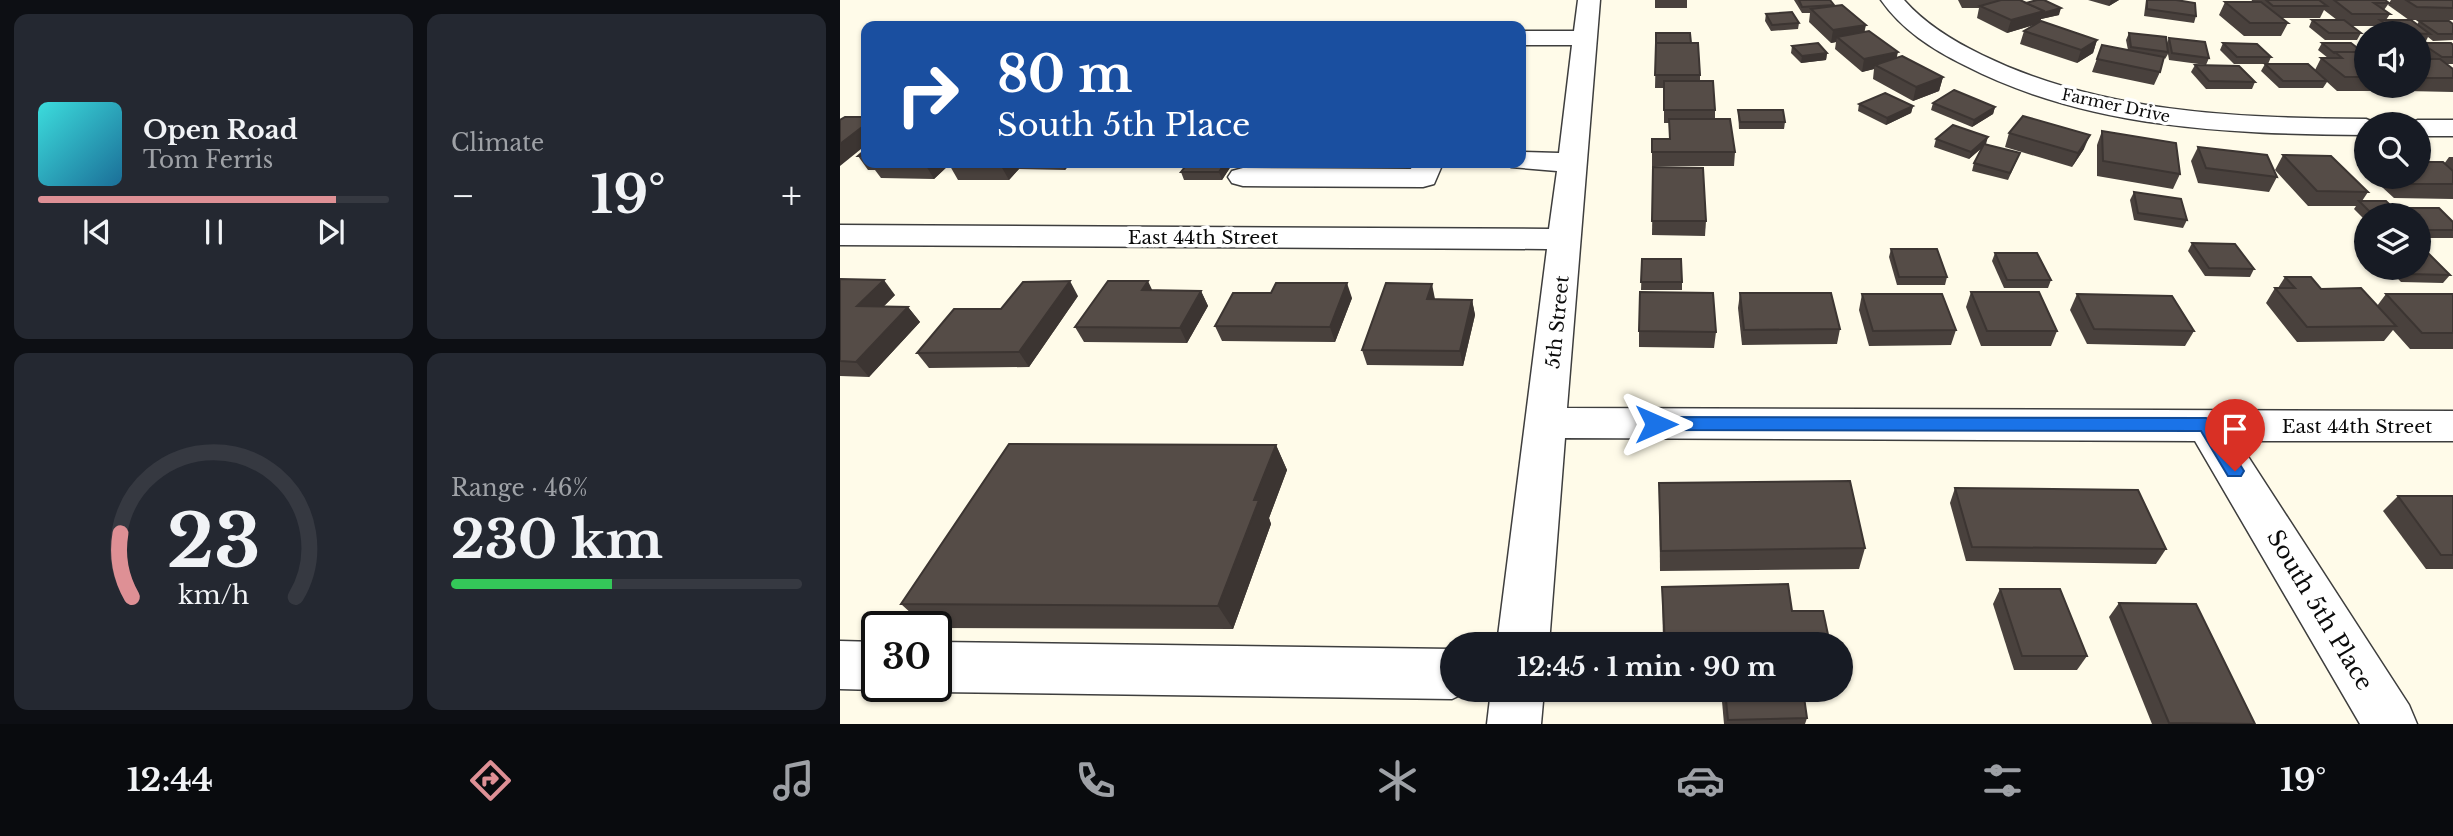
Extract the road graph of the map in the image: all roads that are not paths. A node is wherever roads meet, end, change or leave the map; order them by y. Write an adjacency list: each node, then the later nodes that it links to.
1 (1589, 0): 4 (street, 5th Street)
2 (1892, 0): 5 (street, Farmer Drive)
3 (1526, 38): 4 (street)
4 (1585, 38): 9 (street, 5th Street)
5 (2354, 127)
6 (2431, 128): 7 (street)
7 (2453, 128)
8 (1526, 161): 9 (street)
9 (1573, 162): 13 (street, 5th Street)
10 (1426, 168): 11 (street)
11 (1243, 177)
12 (840, 235): 13 (street, East 44th Street)
13 (1565, 239): 14 (street, 5th Street)
14 (1546, 423): 15 (street, East 44th Street); 17 (street, 5th Street)
15 (2206, 425): 16 (street, East 44th Street); 24 (street, South 5th Place)
16 (2453, 426)
17 (1524, 632)
18 (840, 666): 19 (street)
19 (861, 666)
20 (952, 667): 21 (street)
21 (1440, 674)
22 (1517, 702): 23 (street)
23 (1514, 724)
24 (2390, 724)

